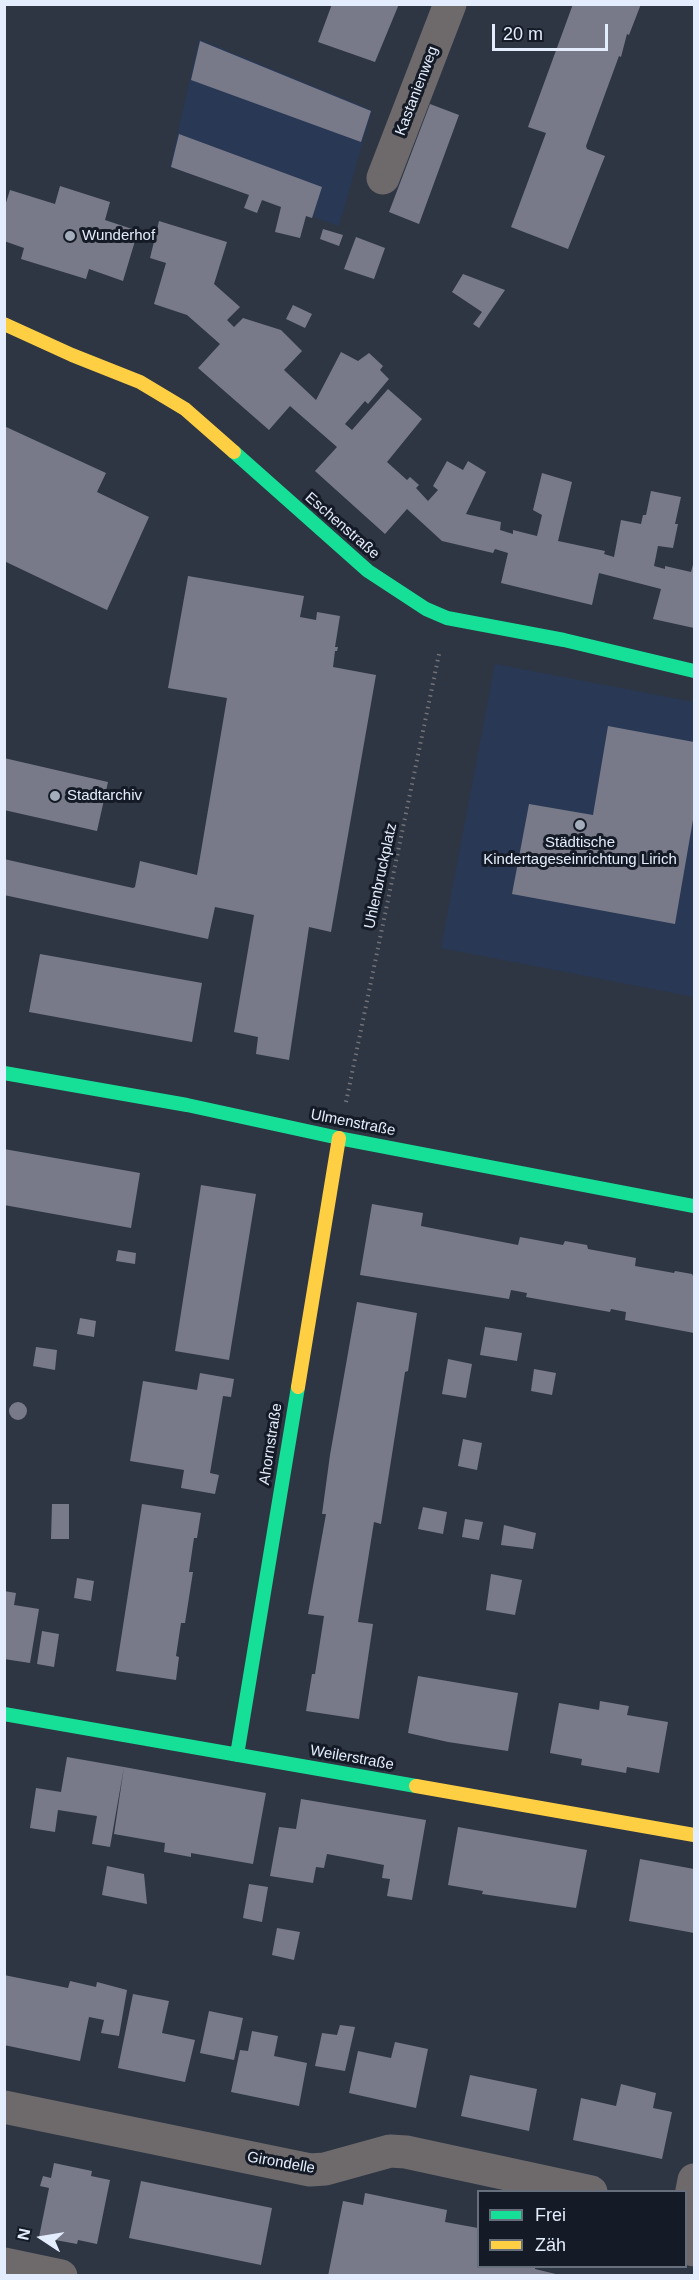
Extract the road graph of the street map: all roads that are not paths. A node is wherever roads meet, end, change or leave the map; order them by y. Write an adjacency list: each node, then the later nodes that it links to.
1 (450, 4): 2 (street, Kastanienweg)
2 (383, 177)
3 (4, 324): 4 (street, Eschenstraße)
4 (694, 671)
5 (4, 1073): 6 (street, Ulmenstraße)
6 (339, 1138): 7 (street, Ulmenstraße); 9 (street, Ahornstraße)
7 (694, 1206)
8 (4, 1714): 9 (street, Weilerstraße)
9 (237, 1755): 10 (street, Weilerstraße)
10 (694, 1835)
11 (4, 2107): 13 (street, Girondelle)
12 (694, 2180): 14 (street)
13 (582, 2190)
14 (687, 2217)
15 (4, 2264): 16 (street)
16 (61, 2276)

